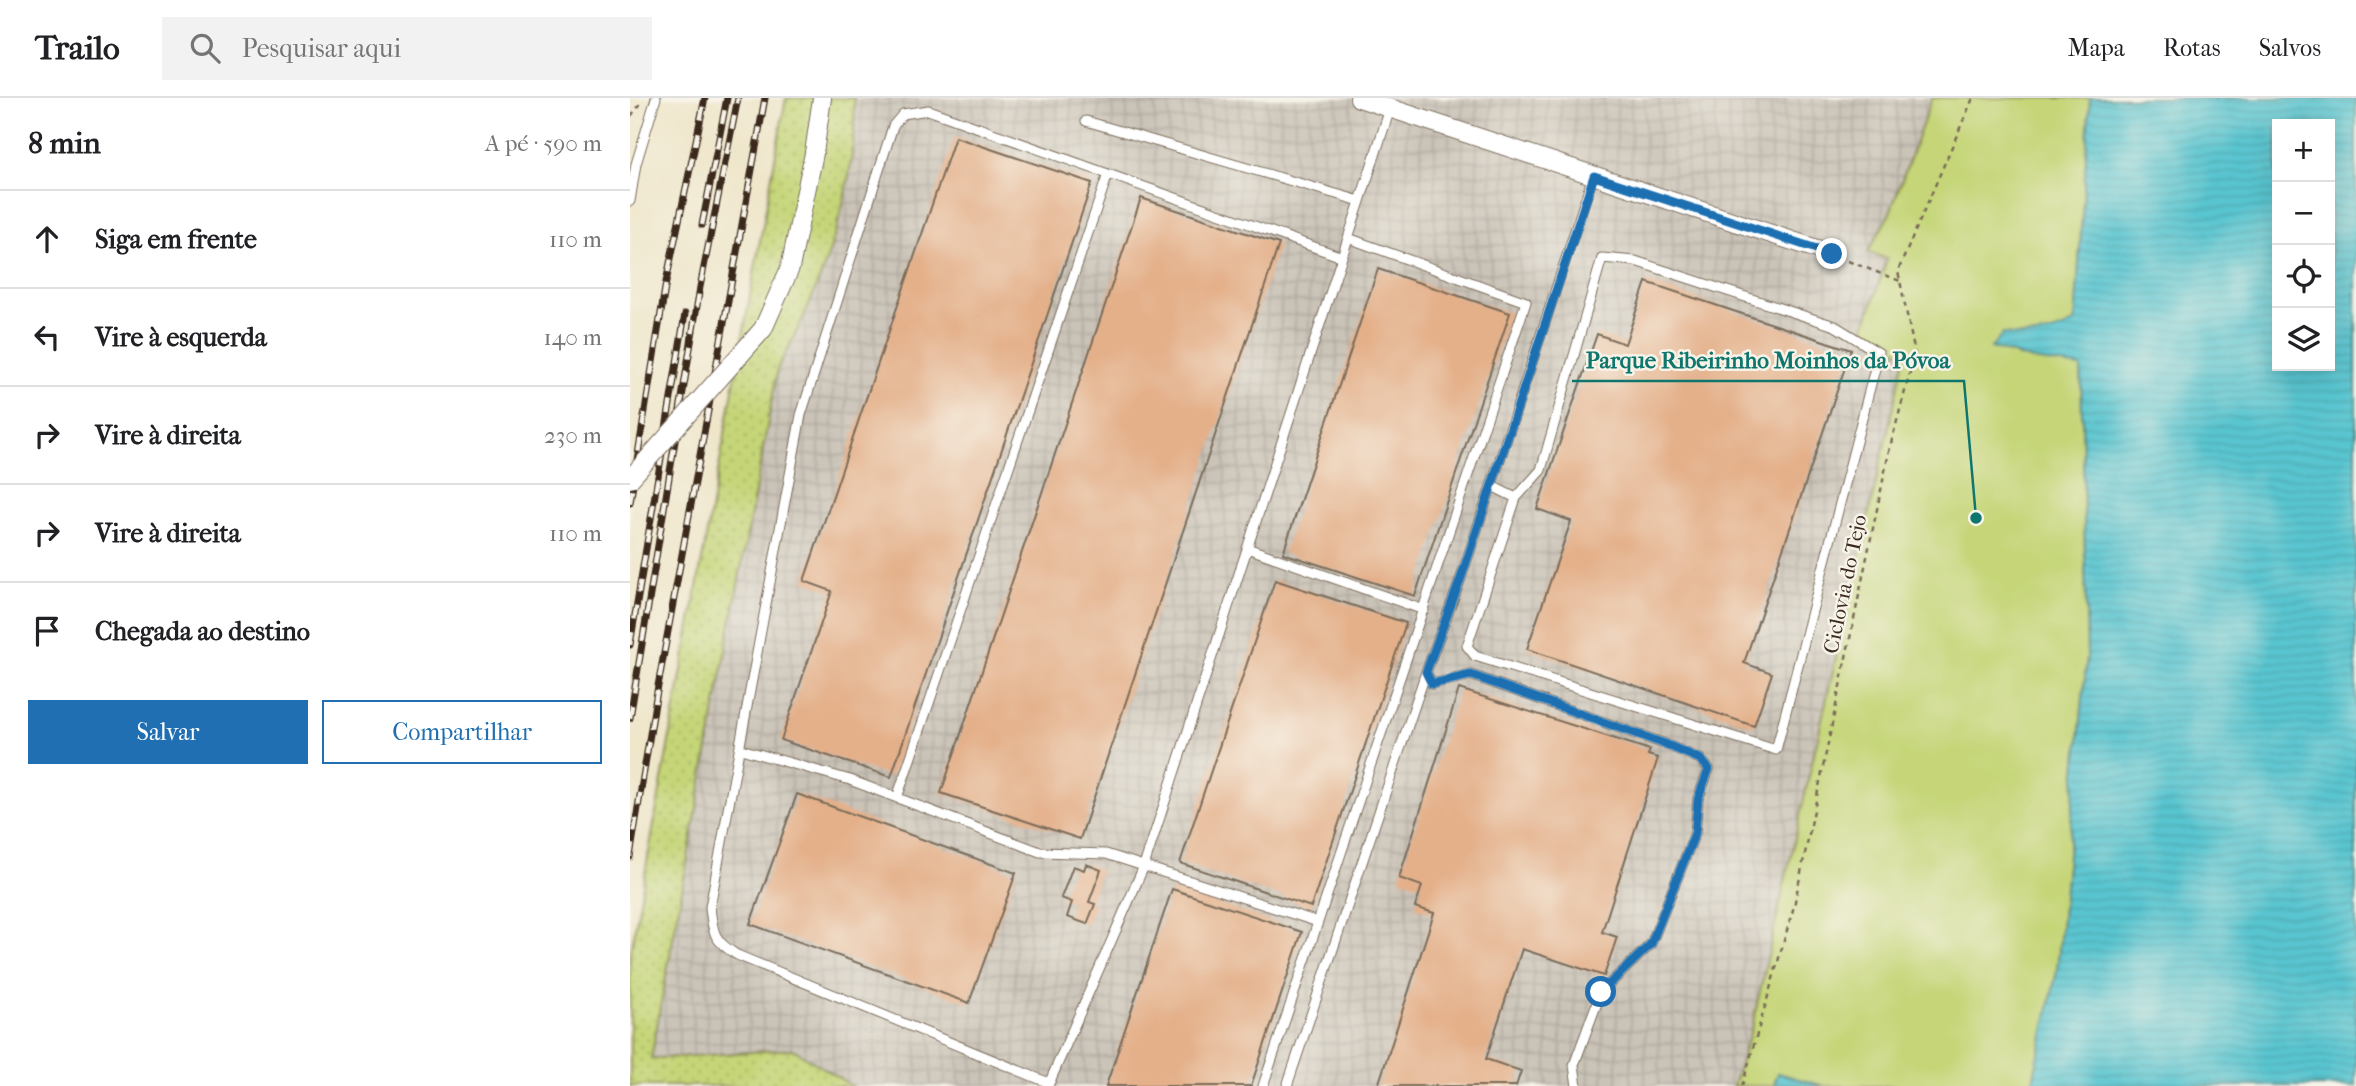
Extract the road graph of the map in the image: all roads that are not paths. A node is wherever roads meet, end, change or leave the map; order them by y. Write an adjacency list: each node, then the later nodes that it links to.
1 (656, 98): 8 (lane)
2 (822, 98): 13 (street, bridge)
3 (1359, 98): 4 (street)
4 (1390, 108): 7 (street); 9 (lane)
5 (1086, 121): 9 (lane)
6 (1108, 174): 12 (lane); 19 (lane); 20 (lane)
7 (1594, 176): 11 (street); 14 (lane)
8 (630, 201)
9 (1360, 201): 10 (lane)
10 (1348, 238): 12 (lane); 17 (lane)
11 (1832, 254)
12 (1342, 257): 16 (lane)
13 (630, 479)
14 (1492, 486): 15 (lane); 18 (lane)
15 (1516, 498): 15 (lane)
16 (1247, 548): 17 (lane); 21 (lane)
17 (1424, 610): 22 (lane)
18 (1426, 672): 25 (lane); 26 (lane)
19 (741, 749): 20 (lane); 23 (lane)
20 (897, 798): 21 (lane)
21 (1144, 866): 22 (lane); 23 (lane)
22 (1318, 922): 24 (lane)
23 (1049, 1085)
24 (1263, 1086)
25 (1287, 1086)
26 (1577, 1086)

